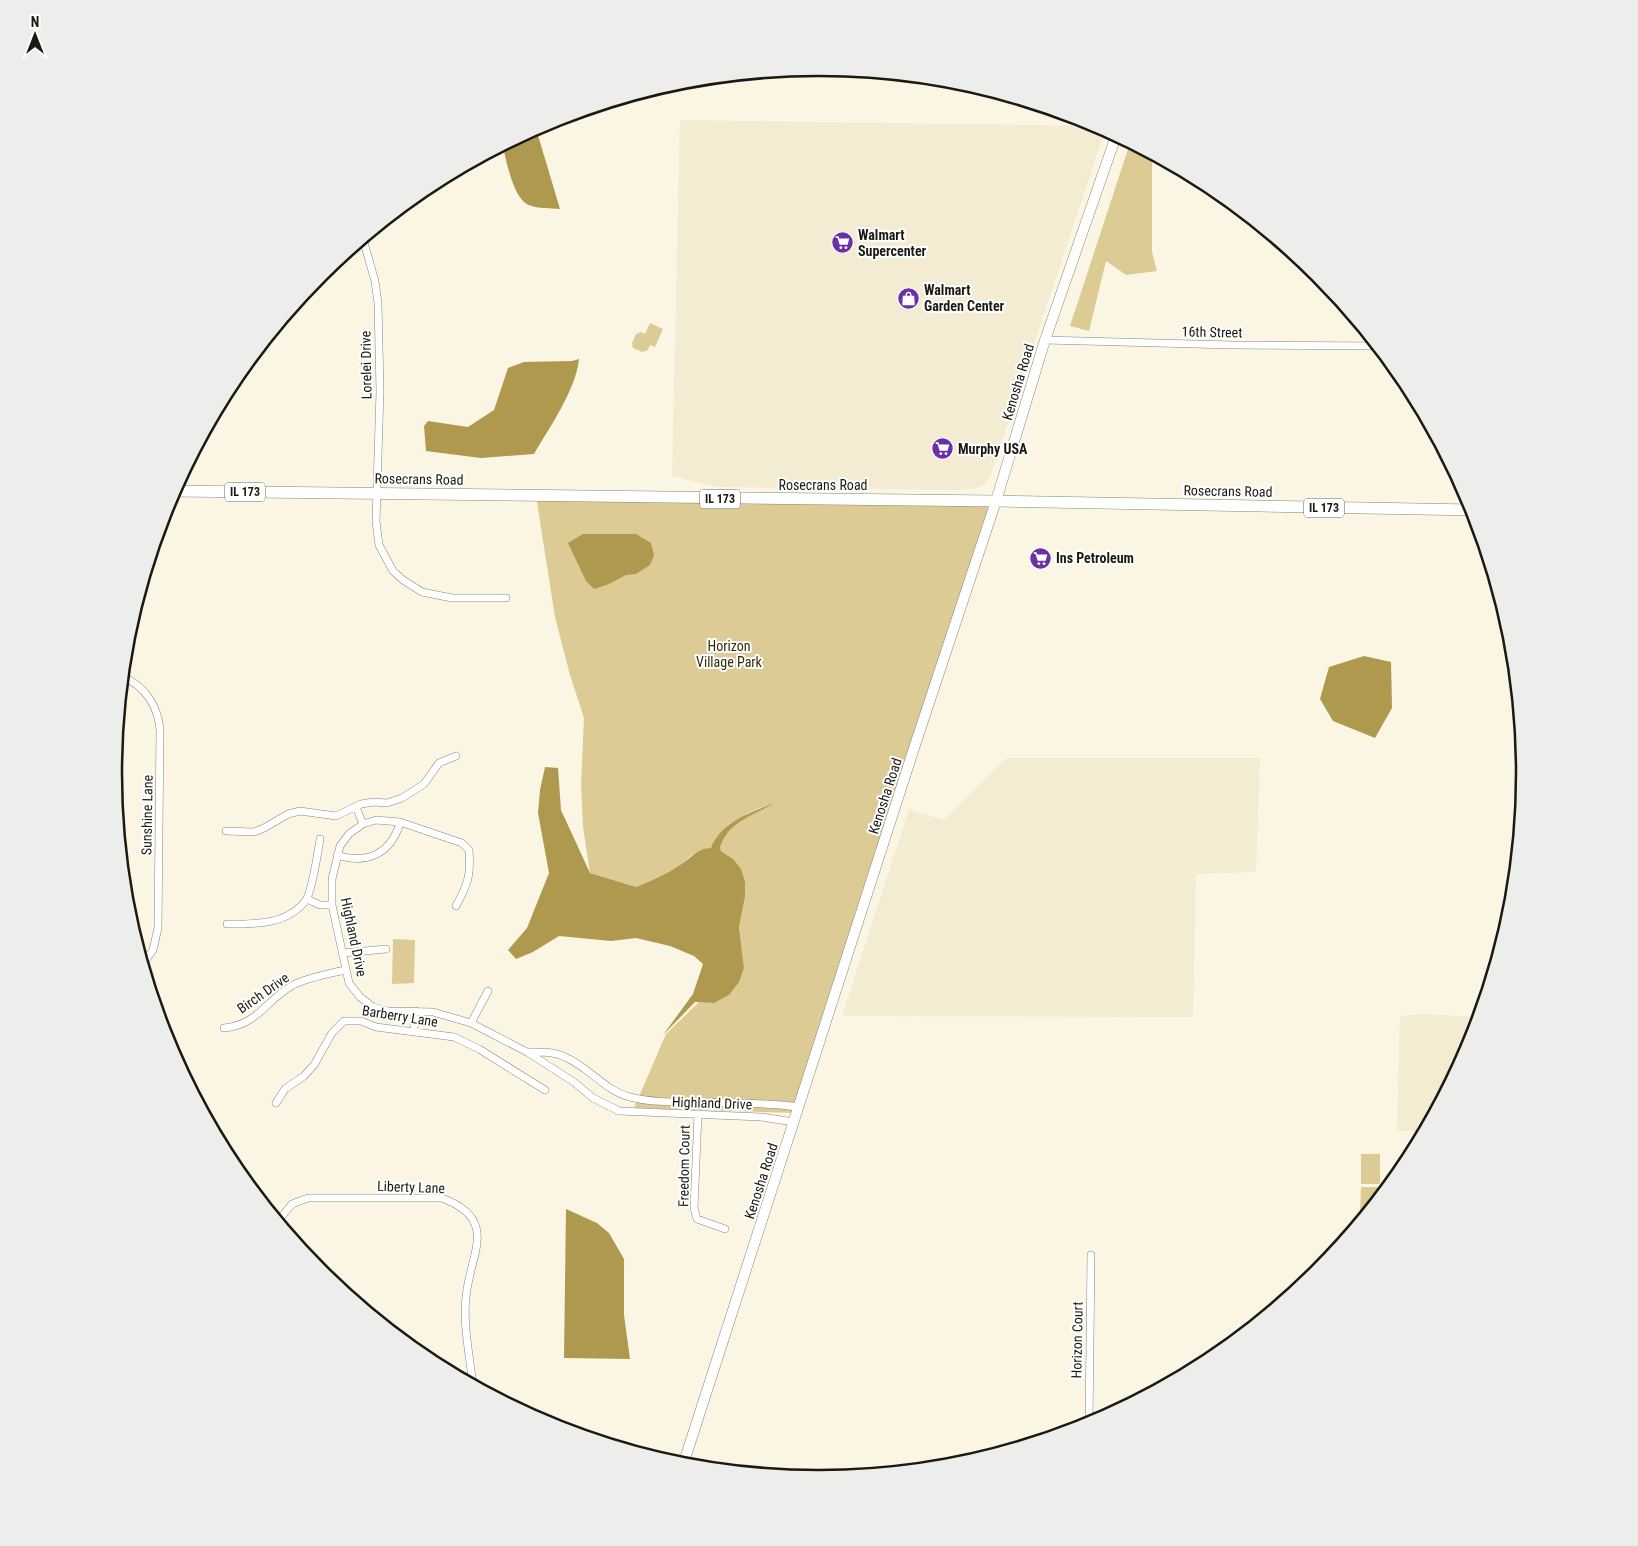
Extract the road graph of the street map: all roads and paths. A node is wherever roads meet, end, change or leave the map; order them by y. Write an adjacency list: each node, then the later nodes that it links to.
1 (1114, 142): 3 (street, Kenosha Road)
2 (365, 245): 6 (street, Lorelei Drive)
3 (1045, 340): 4 (street, 16th Street); 7 (street, Kenosha Road)
4 (1369, 346)
5 (182, 491): 6 (main road, Rosecrans Road / IL 173)
6 (377, 493): 7 (main road, Rosecrans Road / IL 173); 9 (street, Lorelei Drive)
7 (996, 501): 8 (main road, Rosecrans Road / IL 173); 34 (street, Kenosha Road)
8 (1464, 510)
9 (506, 598)
10 (128, 680): 24 (street, Sunshine Lane)
11 (456, 756): 12 (street)
12 (356, 807): 14 (street); 15 (street)
13 (400, 823): 14 (street, Highland Drive); 17 (street); 20 (street, Highland Drive)
14 (364, 824): 17 (street, Highland Drive)
15 (226, 831)
16 (320, 839): 18 (street)
17 (338, 856): 19 (street, Highland Drive)
18 (307, 899): 19 (street); 21 (street)
19 (332, 905): 23 (street, Highland Drive)
20 (456, 906)
21 (227, 924)
22 (386, 950): 23 (street)
23 (343, 953): 25 (street, Highland Drive)
24 (148, 958)
25 (346, 970): 27 (street, Highland Drive); 29 (street, Birch Drive)
26 (488, 991): 28 (street)
27 (415, 1011): 28 (street, Highland Drive); 30 (street)
28 (471, 1023): 31 (street, Highland Drive)
29 (224, 1028)
30 (414, 1032): 32 (street, Barberry Lane); 33 (street, Barberry Lane)
31 (527, 1052): 34 (street, Highland Drive); 35 (street, Highland Drive)
32 (545, 1090)
33 (276, 1103)
34 (799, 1106): 36 (street, Kenosha Road)
35 (698, 1114): 36 (street, Highland Drive); 38 (street, Freedom Court)
36 (794, 1122): 42 (street, Kenosha Road)
37 (281, 1215): 40 (street, Liberty Lane)
38 (725, 1229)
39 (1091, 1255): 41 (street, Horizon Court)
40 (472, 1377)
41 (1089, 1416)
42 (687, 1457)

